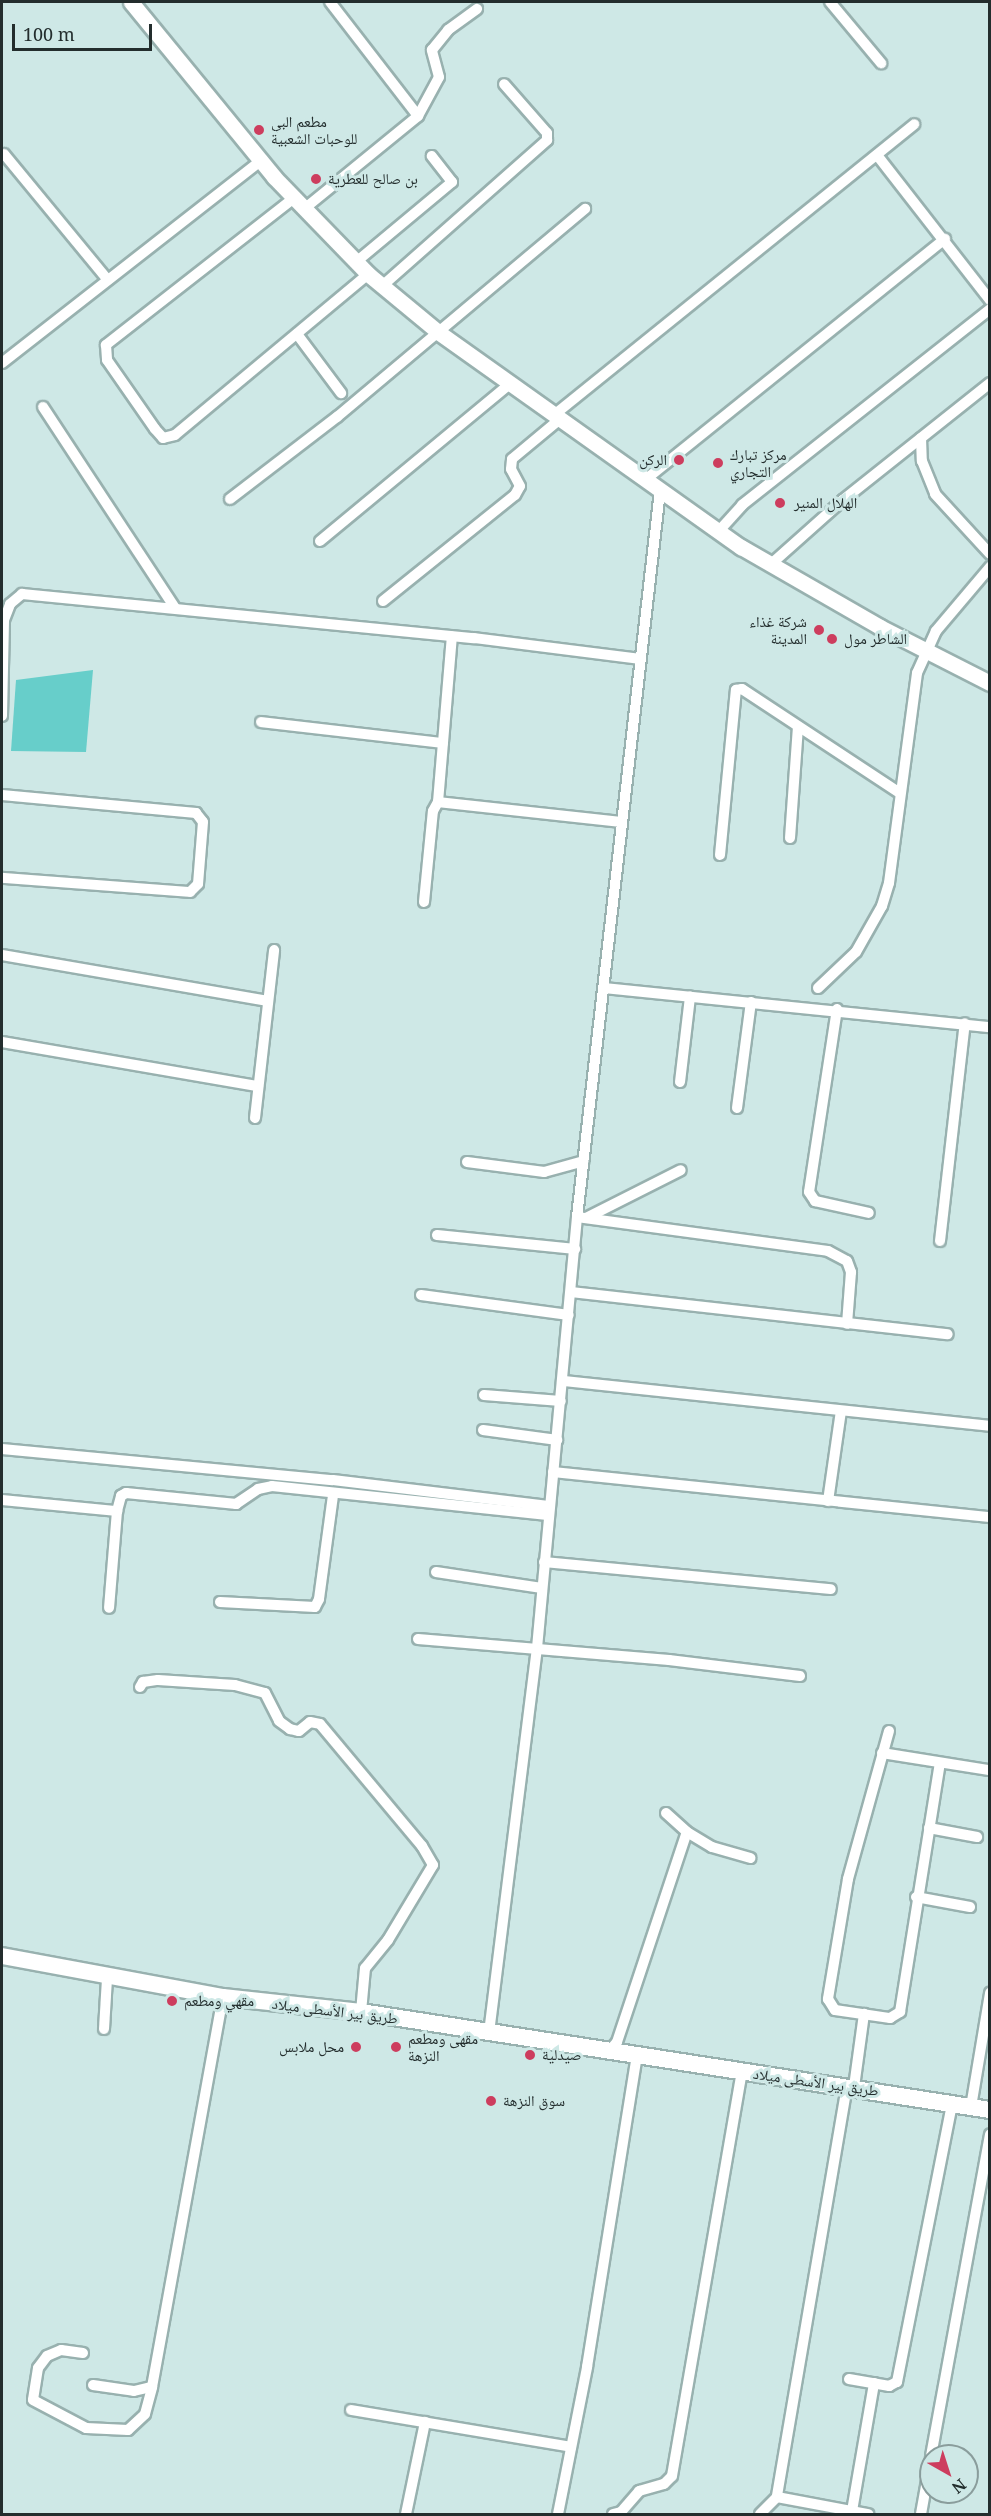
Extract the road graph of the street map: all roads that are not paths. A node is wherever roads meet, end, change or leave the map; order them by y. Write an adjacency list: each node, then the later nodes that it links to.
1 (131, 2): 12 (main road)
2 (330, 2): 7 (street)
3 (830, 2): 5 (street)
4 (477, 9): 7 (street)
5 (881, 63)
6 (504, 84): 19 (street)
7 (418, 116): 13 (street)
8 (914, 124): 10 (street)
9 (4, 154): 18 (street)
10 (877, 155): 15 (street); 29 (street)
11 (432, 156): 16 (street)
12 (261, 161): 13 (main road); 18 (street)
13 (299, 203): 16 (main road); 23 (street)
14 (585, 209): 22 (street)
15 (945, 238): 20 (street); 31 (street)
16 (356, 262): 17 (main road)
17 (368, 274): 19 (main road); 23 (street)
18 (108, 280): 24 (street)
19 (381, 287): 22 (main road)
20 (990, 300)
21 (990, 309): 34 (street)
22 (438, 332): 26 (main road); 33 (street)
23 (297, 334): 27 (street)
24 (2, 363)
25 (990, 383): 30 (street)
26 (510, 384): 29 (main road); 35 (street)
27 (341, 393)
28 (43, 408): 40 (street)
29 (557, 417): 31 (main road); 39 (street)
30 (921, 438): 36 (street); 37 (street)
31 (645, 480): 32 (main road)
32 (660, 491): 34 (main road); 43 (street)
33 (230, 499)
34 (718, 532): 37 (main road)
35 (320, 540)
36 (990, 554)
37 (770, 565): 42 (main road)
38 (990, 567): 42 (street)
39 (383, 601)
40 (175, 608): 41 (street); 45 (street)
41 (452, 637): 43 (street); 48 (street)
42 (925, 651): 44 (main road); 49 (street)
43 (640, 659): 52 (street)
44 (990, 683)
45 (2, 716)
46 (261, 722): 48 (street)
47 (798, 727): 49 (street); 53 (street); 54 (street)
48 (443, 743): 51 (street)
49 (900, 793): 60 (street)
50 (2, 795): 55 (street)
51 (438, 802): 52 (street); 56 (street)
52 (621, 822): 59 (street)
53 (790, 838)
54 (720, 855)
55 (2, 878)
56 (424, 902)
57 (274, 950): 62 (street)
58 (2, 955): 62 (street)
59 (604, 988): 61 (street); 72 (street)
60 (818, 988)
61 (690, 997): 63 (street); 68 (street)
62 (268, 1001): 69 (street)
63 (751, 1002): 64 (street); 70 (street)
64 (837, 1009): 65 (street); 75 (street)
65 (965, 1023): 66 (street); 78 (street)
66 (990, 1027)
67 (2, 1042): 69 (street)
68 (680, 1082)
69 (258, 1086): 71 (street)
70 (737, 1108)
71 (255, 1118)
72 (584, 1161): 73 (street); 76 (street)
73 (467, 1162)
74 (681, 1170): 76 (street)
75 (869, 1213)
76 (582, 1218): 79 (street); 83 (street)
77 (437, 1235): 79 (street)
78 (940, 1241)
79 (575, 1249): 80 (street)
80 (571, 1292): 82 (street); 83 (street)
81 (421, 1295): 82 (street)
82 (569, 1315): 85 (street)
83 (847, 1324): 84 (street)
84 (948, 1334)
85 (564, 1381): 87 (street); 88 (street)
86 (484, 1395): 87 (street)
87 (561, 1401): 91 (street)
88 (841, 1411): 89 (street); 96 (street)
89 (990, 1426)
90 (483, 1430): 91 (street)
91 (557, 1440): 93 (street)
92 (2, 1449): 97 (street)
93 (553, 1472): 96 (street); 97 (street)
94 (333, 1495): 97 (street); 98 (street); 104 (street)
95 (2, 1500): 98 (street)
96 (828, 1501): 99 (street)
97 (548, 1510): 100 (street)
98 (117, 1511): 105 (street)
99 (990, 1517)
100 (544, 1562): 102 (street); 103 (street)
101 (436, 1572): 102 (street)
102 (542, 1588): 107 (street)
103 (831, 1589)
104 (220, 1602)
105 (108, 1608)
106 (418, 1639): 107 (street)
107 (537, 1648): 108 (street); 128 (street)
108 (801, 1676)
109 (140, 1687): 125 (street)
110 (889, 1731): 111 (street)
111 (882, 1753): 112 (street); 126 (street)
112 (940, 1763): 113 (street); 115 (street)
113 (988, 1770)
114 (666, 1813): 116 (street)
115 (929, 1828): 117 (street); 119 (street)
116 (687, 1832): 118 (street); 129 (street)
117 (976, 1837)
118 (750, 1858)
119 (916, 1897): 120 (street); 126 (street)
120 (970, 1907)
121 (2, 1956): 122 (main road, طريق بير الأسطى ميلاد)
122 (108, 1978): 124 (main road, طريق بير الأسطى ميلاد); 127 (street)
123 (990, 1993): 134 (street)
124 (223, 1997): 125 (main road, طريق بير الأسطى ميلاد); 141 (street)
125 (361, 2012): 128 (main road, طريق بير الأسطى ميلاد)
126 (864, 2014): 132 (street)
127 (104, 2029)
128 (489, 2033): 129 (main road, طريق بير الأسطى ميلاد)
129 (609, 2051): 130 (main road, طريق بير الأسطى ميلاد)
130 (638, 2054): 131 (main road, طريق بير الأسطى ميلاد); 145 (street)
131 (742, 2072): 132 (main road, طريق بير الأسطى ميلاد); 150 (street)
132 (851, 2086): 133 (main road, طريق بير الأسطى ميلاد); 146 (street)
133 (952, 2104): 134 (main road, طريق بير الأسطى ميلاد); 139 (street)
134 (971, 2107): 135 (main road, طريق بير الأسطى ميلاد)
135 (990, 2110)
136 (990, 2134): 144 (street)
137 (83, 2353): 141 (street)
138 (849, 2379): 139 (street)
139 (874, 2383): 147 (street)
140 (93, 2385): 141 (street)
141 (152, 2387)
142 (351, 2410): 143 (street)
143 (425, 2422): 145 (street); 148 (street)
144 (933, 2444)
145 (571, 2446): 149 (street)
146 (777, 2497): 147 (street); 151 (street)
147 (852, 2511): 152 (street)
148 (406, 2514)
149 (558, 2514)
150 (613, 2514)
151 (760, 2514)
152 (868, 2514)

